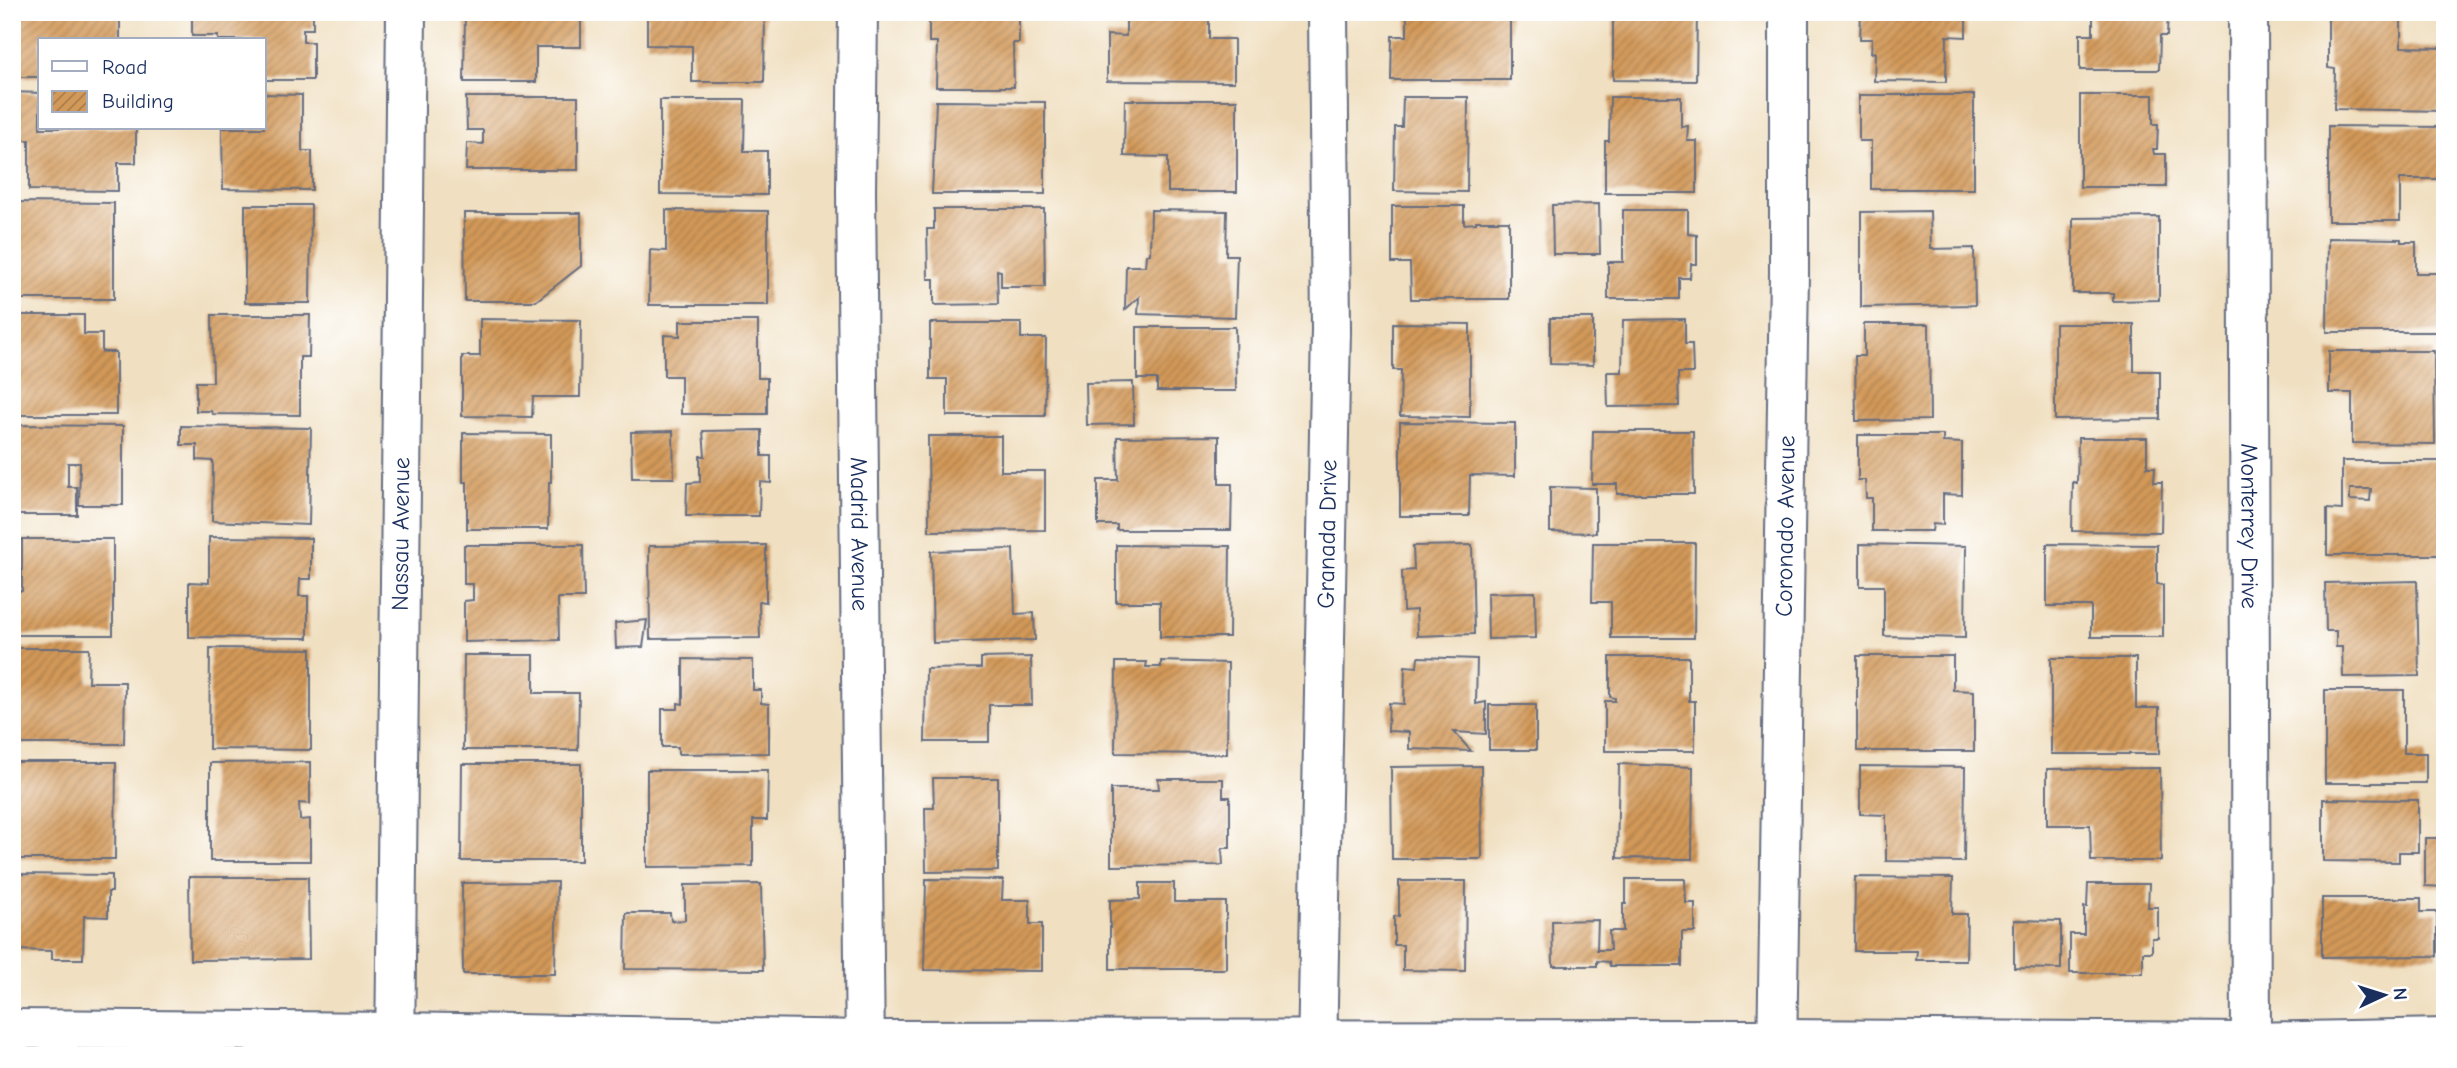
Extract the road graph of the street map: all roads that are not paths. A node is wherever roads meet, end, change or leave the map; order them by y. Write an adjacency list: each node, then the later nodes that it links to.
1 (406, 12): 8 (street, Nassau Avenue)
2 (858, 12): 10 (street, Madrid Avenue)
3 (1328, 12): 11 (street, Granada Drive)
4 (1789, 12): 9 (street, Coronado Avenue)
5 (2248, 12): 12 (street, Monterrey Drive)
6 (12, 1029): 8 (street)
7 (2445, 1038): 12 (street)
8 (396, 1044): 10 (street)
9 (1777, 1047): 11 (street); 12 (street)
10 (866, 1048): 11 (street)
11 (1318, 1048)
12 (2251, 1049)

